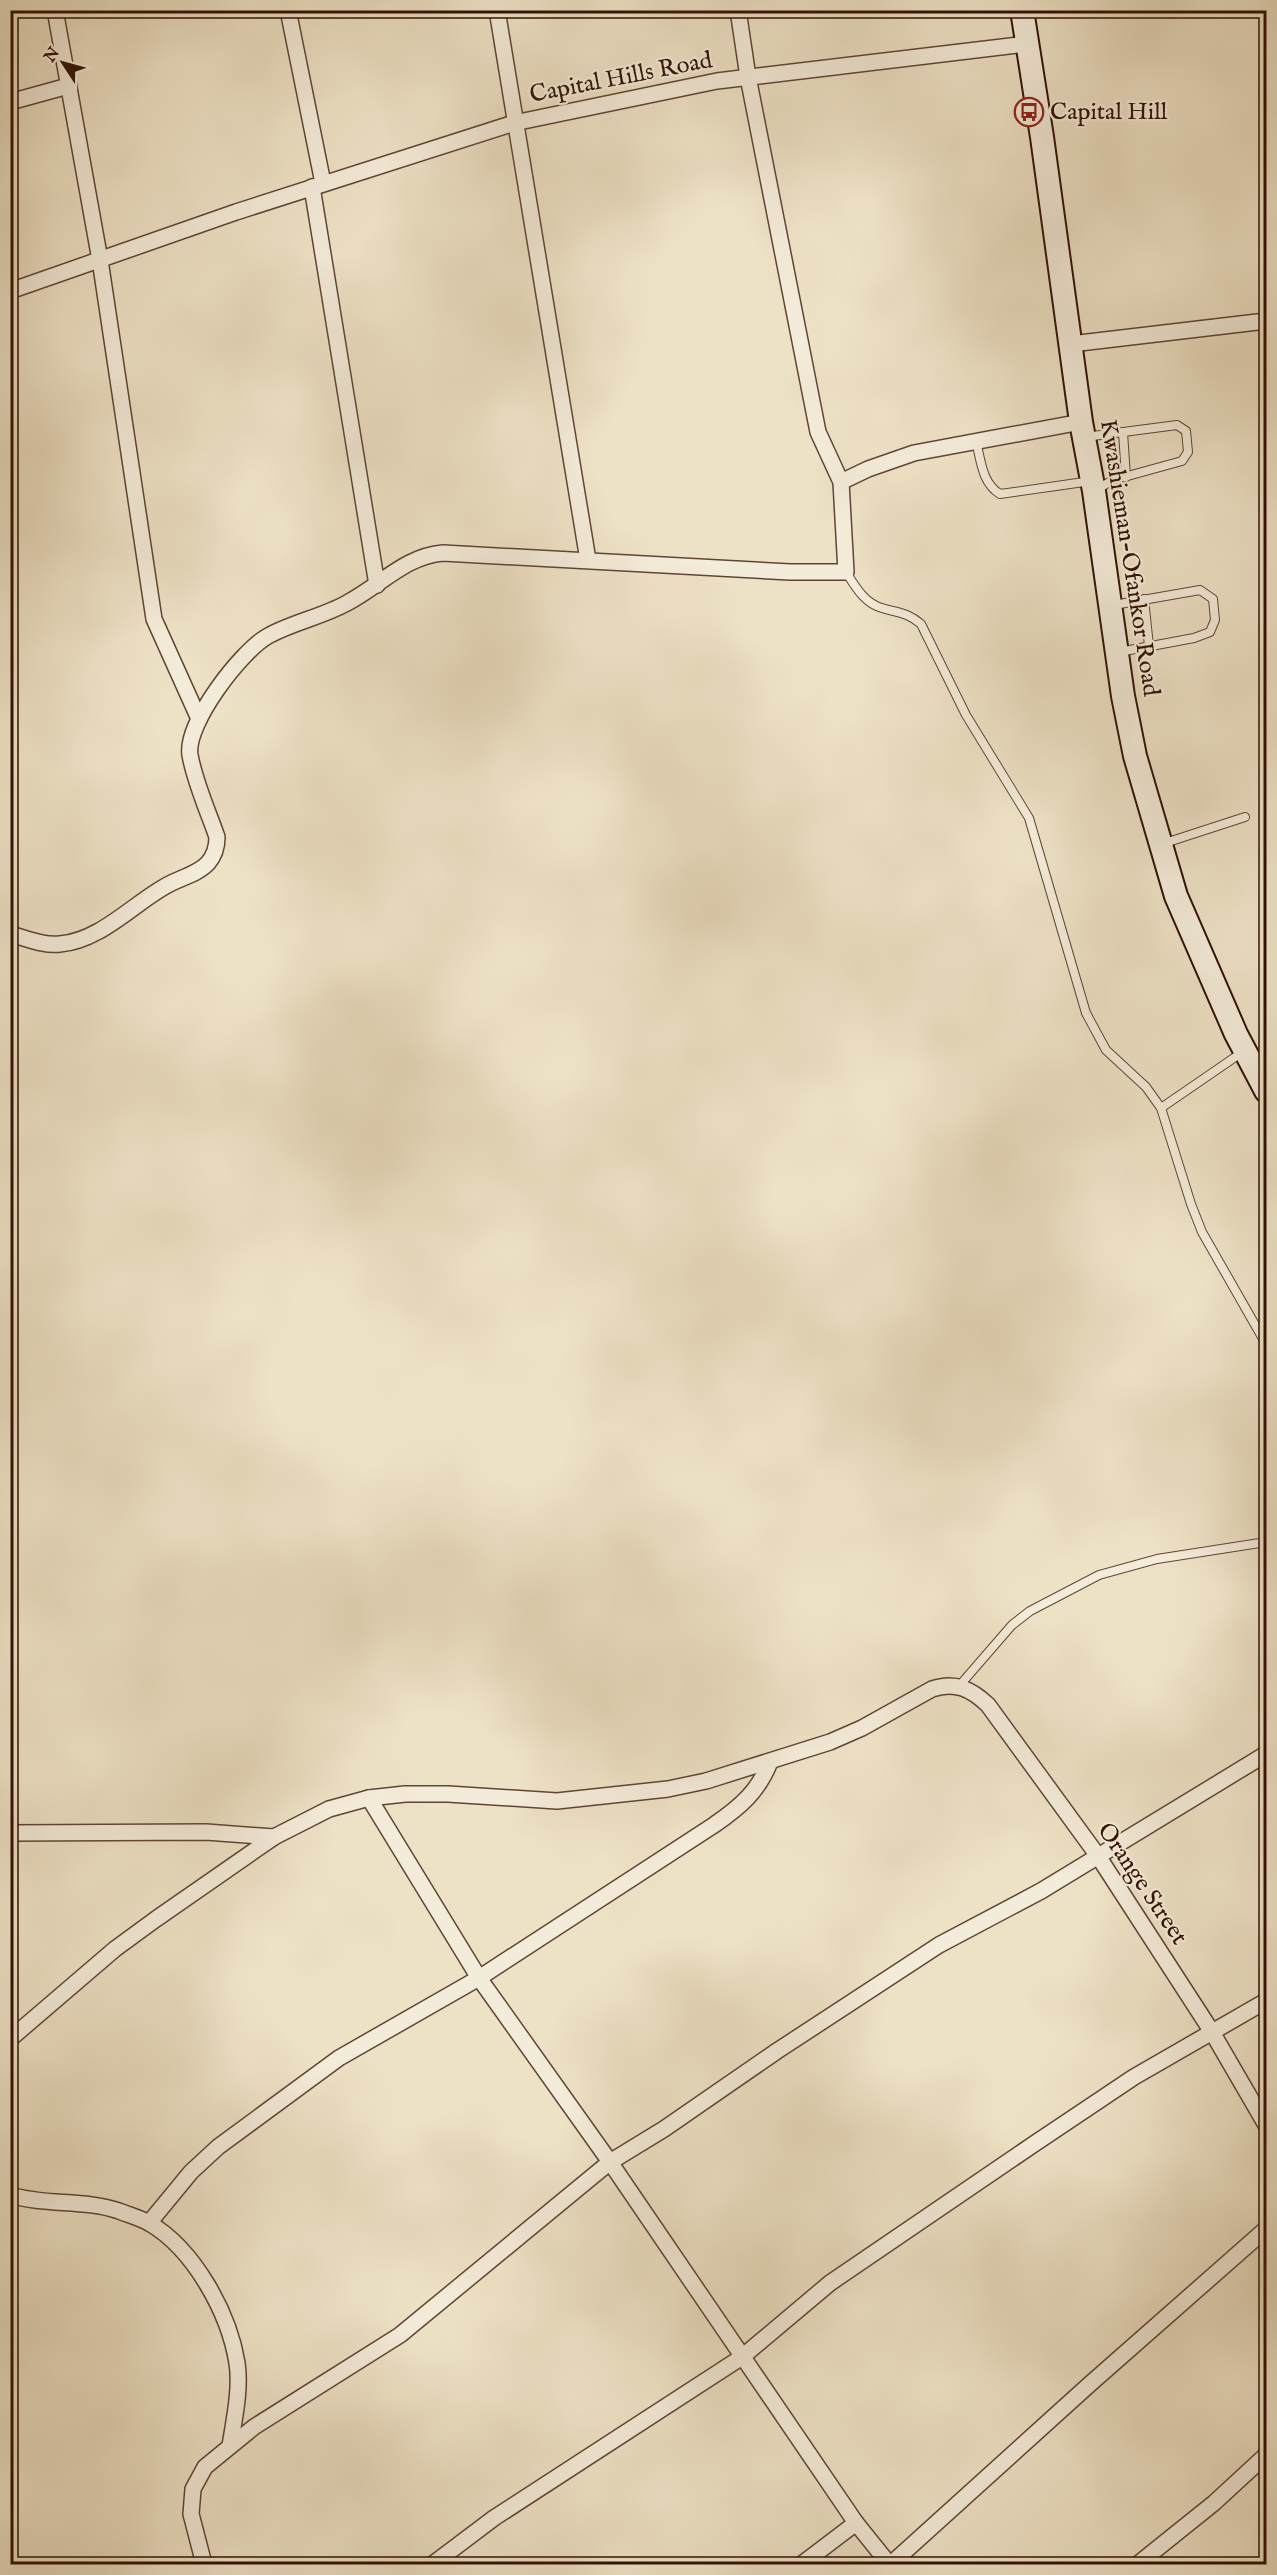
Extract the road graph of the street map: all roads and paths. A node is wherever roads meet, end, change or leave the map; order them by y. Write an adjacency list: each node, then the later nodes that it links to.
1 (55, 10): 8 (street)
2 (288, 10): 11 (street)
3 (497, 10): 10 (street)
4 (738, 10): 7 (street)
5 (1022, 10): 6 (main road, Kwashieman-Ofankor Road)
6 (1026, 44): 7 (street, Capital Hills Road); 15 (main road, Kwashieman-Ofankor Road)
7 (748, 77): 10 (street, Capital Hills Road); 20 (street)
8 (68, 86): 9 (street); 12 (street)
9 (10, 102)
10 (514, 123): 11 (street, Capital Hills Road); 22 (street)
11 (318, 185): 12 (street, Capital Hills Road); 24 (street)
12 (100, 260): 13 (street, Capital Hills Road); 29 (street)
13 (10, 291)
14 (1266, 321): 15 (street)
15 (1071, 344): 16 (main road, Kwashieman-Ofankor Road)
16 (1082, 430): 17 (lane); 18 (street); 21 (main road, Kwashieman-Ofankor Road)
17 (1123, 432): 19 (lane); 19 (lane)
18 (976, 441): 20 (street); 21 (lane)
19 (1126, 477): 21 (lane)
20 (841, 482): 23 (street)
21 (1093, 486): 26 (main road, Kwashieman-Ofankor Road)
22 (588, 560): 23 (street); 24 (street)
23 (846, 572): 35 (lane)
24 (377, 585): 29 (street)
25 (1144, 599): 26 (lane); 27 (lane); 27 (lane)
26 (1111, 605): 28 (main road, Kwashieman-Ofankor Road)
27 (1149, 646): 28 (lane)
28 (1117, 653): 31 (main road, Kwashieman-Ofankor Road)
29 (199, 719): 32 (street)
30 (1245, 817): 31 (lane)
31 (1160, 845): 33 (main road, Kwashieman-Ofankor Road)
32 (10, 934)
33 (1245, 1051): 34 (main road, Kwashieman-Ofankor Road); 35 (lane)
34 (1266, 1090)
35 (1161, 1108): 36 (lane)
36 (1266, 1344)
37 (1266, 1542): 38 (lane)
38 (960, 1686): 40 (street); 44 (street, Orange Street)
39 (1266, 1754): 44 (street)
40 (770, 1762): 41 (street); 45 (street)
41 (369, 1798): 43 (street); 45 (street)
42 (10, 1833): 43 (street)
43 (274, 1837): 48 (street)
44 (1098, 1856): 47 (street, Orange Street); 50 (street)
45 (479, 1978): 50 (street); 52 (street)
46 (1266, 2001): 47 (street)
47 (1212, 2032): 49 (street, Orange Street); 54 (street)
48 (10, 2039)
49 (1266, 2125)
50 (610, 2162): 54 (street); 55 (street)
51 (10, 2195): 52 (street)
52 (149, 2223): 55 (street)
53 (1266, 2229): 61 (street)
54 (741, 2357): 57 (street); 59 (street)
55 (230, 2446): 58 (street)
56 (1266, 2455): 62 (street)
57 (856, 2523): 60 (street); 61 (street)
58 (204, 2565)
59 (433, 2565)
60 (802, 2565)
61 (890, 2565)
62 (1138, 2565)

